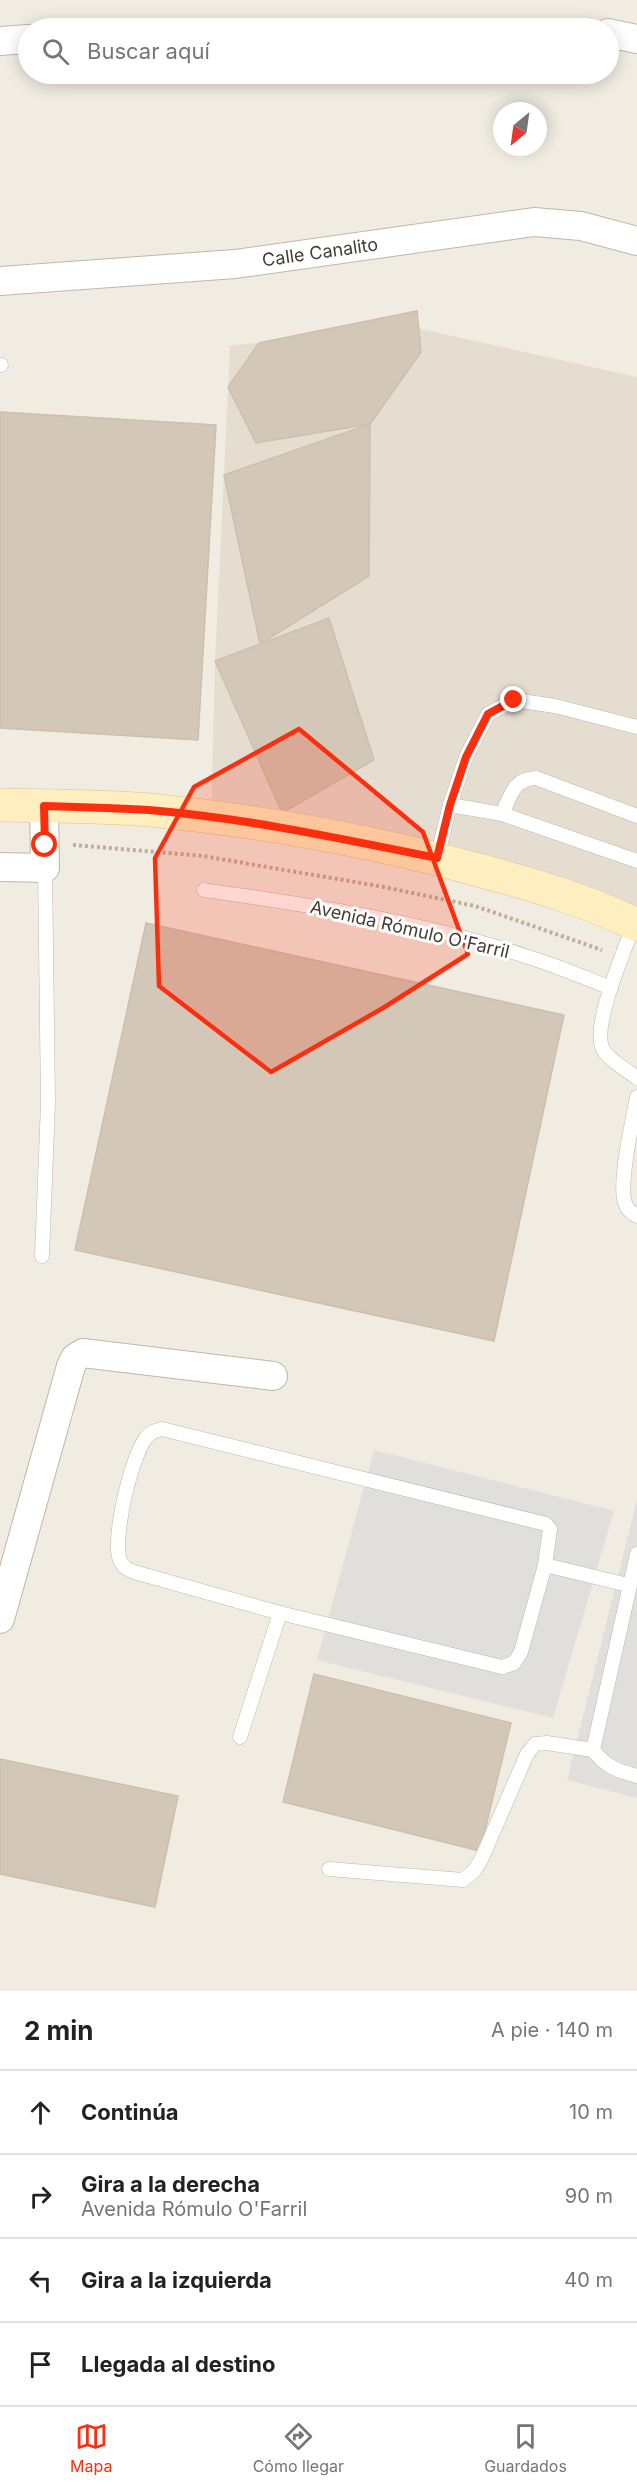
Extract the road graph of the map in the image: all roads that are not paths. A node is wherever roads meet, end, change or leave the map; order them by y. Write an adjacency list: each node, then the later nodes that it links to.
1 (619, 35): 3 (street)
2 (18, 39): 4 (street)
3 (637, 39)
4 (0, 40)
5 (637, 241): 6 (street, Calle Canalito)
6 (0, 281)
7 (637, 727): 9 (lane)
8 (0, 805): 10 (street)
9 (450, 805): 11 (lane); 13 (lane)
10 (44, 806): 13 (street); 16 (street)
11 (502, 814): 12 (lane); 14 (lane)
12 (637, 816)
13 (437, 858): 18 (street)
14 (637, 861)
15 (0, 867): 16 (street)
16 (45, 868): 24 (lane)
17 (204, 890): 19 (lane, Avenida Rómulo O'Farril)
18 (636, 921): 19 (lane)
19 (611, 988): 20 (lane)
20 (637, 1078)
21 (637, 1097): 22 (lane)
22 (632, 1147): 23 (lane)
23 (637, 1216)
24 (42, 1256)
25 (273, 1376): 30 (street)
26 (637, 1554): 28 (lane)
27 (545, 1565): 28 (lane); 29 (lane); 29 (lane)
28 (628, 1585): 32 (lane)
29 (280, 1613): 31 (lane)
30 (0, 1620)
31 (240, 1737)
32 (593, 1750): 33 (lane); 34 (lane)
33 (637, 1776)
34 (329, 1869)

